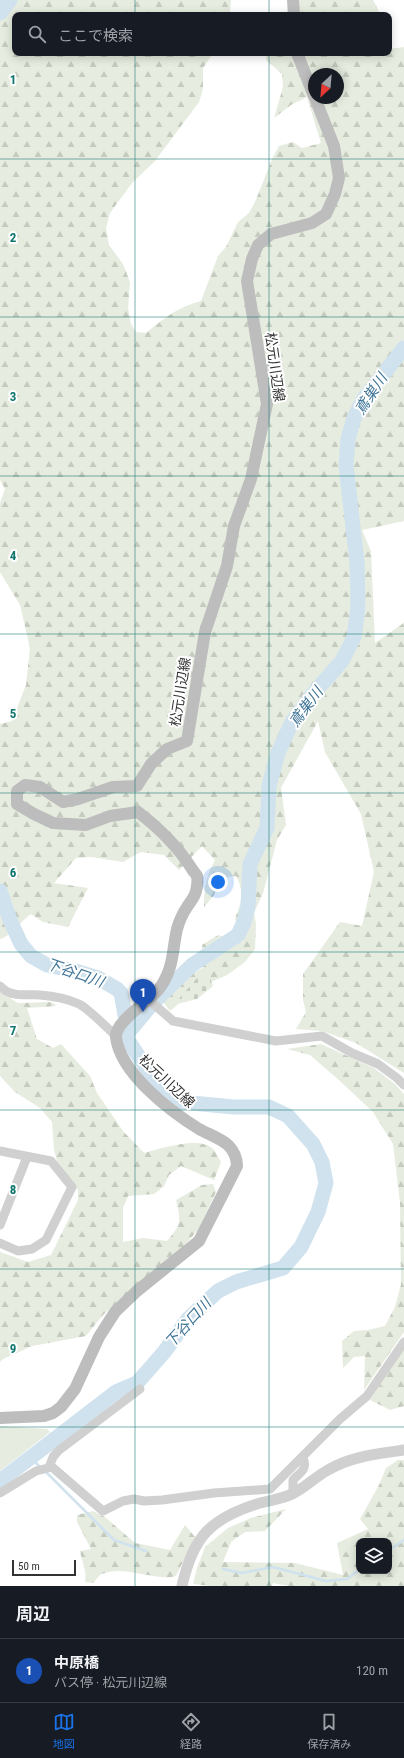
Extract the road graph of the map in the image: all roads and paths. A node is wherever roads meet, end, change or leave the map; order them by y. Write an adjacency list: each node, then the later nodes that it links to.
1 (293, 0): 2 (main road)
2 (294, 12)
3 (298, 56): 4 (main road, 松元川辺線)
4 (308, 81)
5 (317, 104): 7 (main road, 松元川辺線)
6 (0, 986): 8 (street)
7 (150, 1000): 8 (main road, 松元川辺線); 9 (street)
8 (117, 1033): 16 (main road, 松元川辺線)
9 (404, 1086)
10 (0, 1151): 11 (street)
11 (27, 1157): 12 (street); 13 (street)
12 (0, 1225)
13 (0, 1244)
14 (404, 1342): 18 (street)
15 (140, 1389): 19 (street)
16 (0, 1418)
17 (404, 1450): 21 (street)
18 (303, 1458): 19 (street); 21 (street)
19 (52, 1467): 20 (street)
20 (0, 1493)
21 (293, 1494): 22 (street)
22 (182, 1586)

